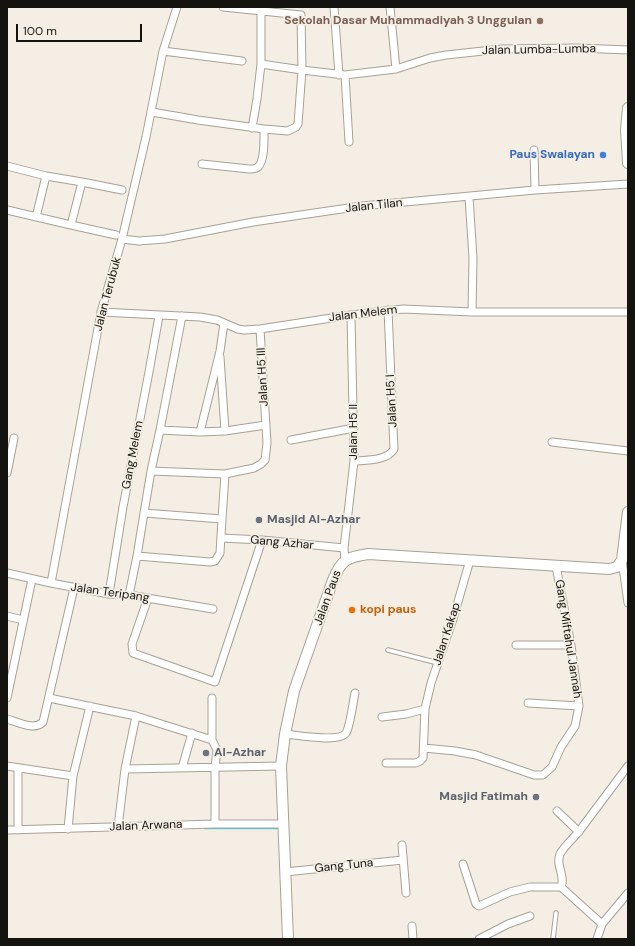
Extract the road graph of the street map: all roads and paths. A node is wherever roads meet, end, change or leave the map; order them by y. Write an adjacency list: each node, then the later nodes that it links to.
1 (177, 7): 8 (street, Jalan Terubuk)
2 (223, 7): 6 (street)
3 (300, 7): 7 (street)
4 (334, 7): 14 (street)
5 (390, 7): 12 (street)
6 (261, 10): 7 (street); 11 (street)
7 (301, 15): 13 (street)
8 (163, 50): 10 (street); 16 (street, Jalan Terubuk)
9 (628, 50): 12 (street, Jalan Lumba-Lumba)
10 (242, 61)
11 (261, 64): 13 (street, Jalan Lumba-Lumba); 17 (street)
12 (396, 69): 14 (street, Jalan Lumba-Lumba)
13 (302, 70): 14 (street, Jalan Lumba-Lumba); 18 (street)
14 (342, 75): 19 (street)
15 (628, 108): 21 (main road)
16 (152, 112): 17 (street); 33 (street, Jalan Terubuk)
17 (252, 128): 18 (street)
18 (264, 130): 22 (street)
19 (349, 142)
20 (534, 150): 28 (street)
21 (628, 163)
22 (202, 164)
23 (7, 166): 24 (street)
24 (46, 176): 25 (street); 31 (street)
25 (82, 182): 27 (street); 32 (street)
26 (628, 184): 28 (street, Jalan Tilan)
27 (122, 190)
28 (535, 190): 29 (street, Jalan Tilan)
29 (468, 197): 33 (street, Jalan Tilan); 36 (street)
30 (7, 210): 31 (street, Jalan Tilan)
31 (36, 217): 32 (street, Jalan Tilan)
32 (71, 225): 33 (street, Jalan Tilan)
33 (120, 237): 35 (street, Jalan Terubuk)
34 (388, 310): 36 (street, Jalan Melem); 38 (street, Jalan Melem); 53 (street, Jalan H5 I)
35 (100, 312): 39 (street, Jalan Melem); 71 (street, Jalan Terubuk)
36 (472, 312): 37 (street, Jalan Melem)
37 (628, 312)
38 (351, 315): 42 (street, Jalan Melem); 45 (street, Jalan H5 II)
39 (159, 316): 40 (street, Jalan Melem); 73 (street, Gang Melem)
40 (182, 316): 41 (street, Jalan Melem); 46 (street)
41 (224, 323): 42 (street, Jalan Melem); 43 (street)
42 (260, 329): 44 (street, Jalan H5 III)
43 (220, 351): 47 (street); 48 (street)
44 (266, 425): 47 (street); 56 (street, Jalan H5 III)
45 (354, 428): 50 (street); 53 (street, Jalan H5 II)
46 (160, 430): 48 (street); 54 (street)
47 (225, 431): 48 (street)
48 (200, 432)
49 (14, 438): 55 (street)
50 (291, 440)
51 (552, 442): 52 (street)
52 (628, 451)
53 (354, 460): 63 (street, Jalan H5 II)
54 (150, 471): 56 (street); 58 (street)
55 (7, 473)
56 (225, 474): 59 (street)
57 (628, 512): 60 (main road)
58 (144, 513): 59 (street); 64 (street)
59 (222, 519): 61 (street)
60 (628, 520): 67 (main road)
61 (221, 538): 62 (street, Gang Azhar); 64 (street)
62 (262, 540): 63 (street, Gang Azhar); 75 (street)
63 (344, 548): 65 (street, Jalan H5 II)
64 (137, 556): 74 (street)
65 (345, 560): 66 (main road, Jalan Paus); 96 (main road, Jalan Paus)
66 (470, 560): 68 (main road, Jalan Paus); 83 (street, Jalan Kakap)
67 (622, 560): 68 (main road, Jalan Paus); 76 (street)
68 (556, 566): 81 (street, Gang Miftahul Jannah)
69 (7, 572): 70 (street, Jalan Teripang)
70 (32, 579): 71 (street, Jalan Teripang); 85 (street)
71 (51, 583): 72 (street, Jalan Teripang)
72 (74, 588): 73 (street, Jalan Teripang); 86 (street)
73 (109, 594): 74 (street, Jalan Teripang)
74 (129, 596): 75 (street, Jalan Teripang)
75 (148, 598): 77 (street, Jalan Teripang)
76 (628, 603)
77 (213, 609)
78 (7, 616): 79 (street)
79 (19, 619)
80 (516, 645): 81 (street)
81 (571, 645): 90 (street, Gang Miftahul Jannah)
82 (388, 650): 83 (lane)
83 (438, 663): 91 (street, Jalan Kakap)
84 (355, 693): 96 (street)
85 (7, 698)
86 (49, 698): 89 (street); 94 (street)
87 (212, 698): 97 (street)
88 (528, 703): 90 (street)
89 (90, 706): 92 (street); 107 (street)
90 (578, 706): 98 (street, Gang Miftahul Jannah)
91 (425, 709): 93 (street); 98 (street, Jalan Kakap)
92 (136, 716): 95 (street); 106 (street)
93 (382, 717)
94 (7, 719)
95 (192, 733): 97 (street); 105 (street)
96 (285, 734): 101 (main road, Jalan Paus)
97 (212, 740): 103 (street)
98 (424, 748): 99 (street)
99 (386, 763)
100 (7, 766): 104 (street)
101 (281, 766): 103 (street); 110 (main road, Jalan Paus)
102 (628, 766): 115 (street)
103 (215, 767): 105 (street); 109 (street)
104 (18, 768): 107 (street); 114 (street)
105 (182, 768): 106 (street)
106 (126, 769): 111 (street)
107 (73, 776): 112 (street)
108 (557, 811): 115 (street)
109 (215, 824): 110 (street, Jalan Arwana); 111 (street, Jalan Arwana)
110 (284, 824): 119 (main road, Jalan Paus)
111 (118, 827): 112 (street, Jalan Arwana)
112 (68, 829): 114 (street, Jalan Arwana)
113 (7, 830): 114 (street, Jalan Arwana)
114 (18, 830)
115 (579, 832): 120 (street)
116 (402, 845): 117 (street)
117 (403, 860): 119 (street, Gang Tuna); 121 (street)
118 (463, 864): 120 (street)
119 (285, 872): 127 (main road, Jalan Paus)
120 (561, 887): 125 (street)
121 (406, 893)
122 (628, 893): 125 (street)
123 (556, 913): 130 (lane)
124 (530, 916): 129 (street)
125 (602, 924): 131 (street)
126 (412, 926): 128 (street)
127 (288, 939)
128 (413, 939)
129 (479, 939)
130 (553, 939)
131 (597, 939)

